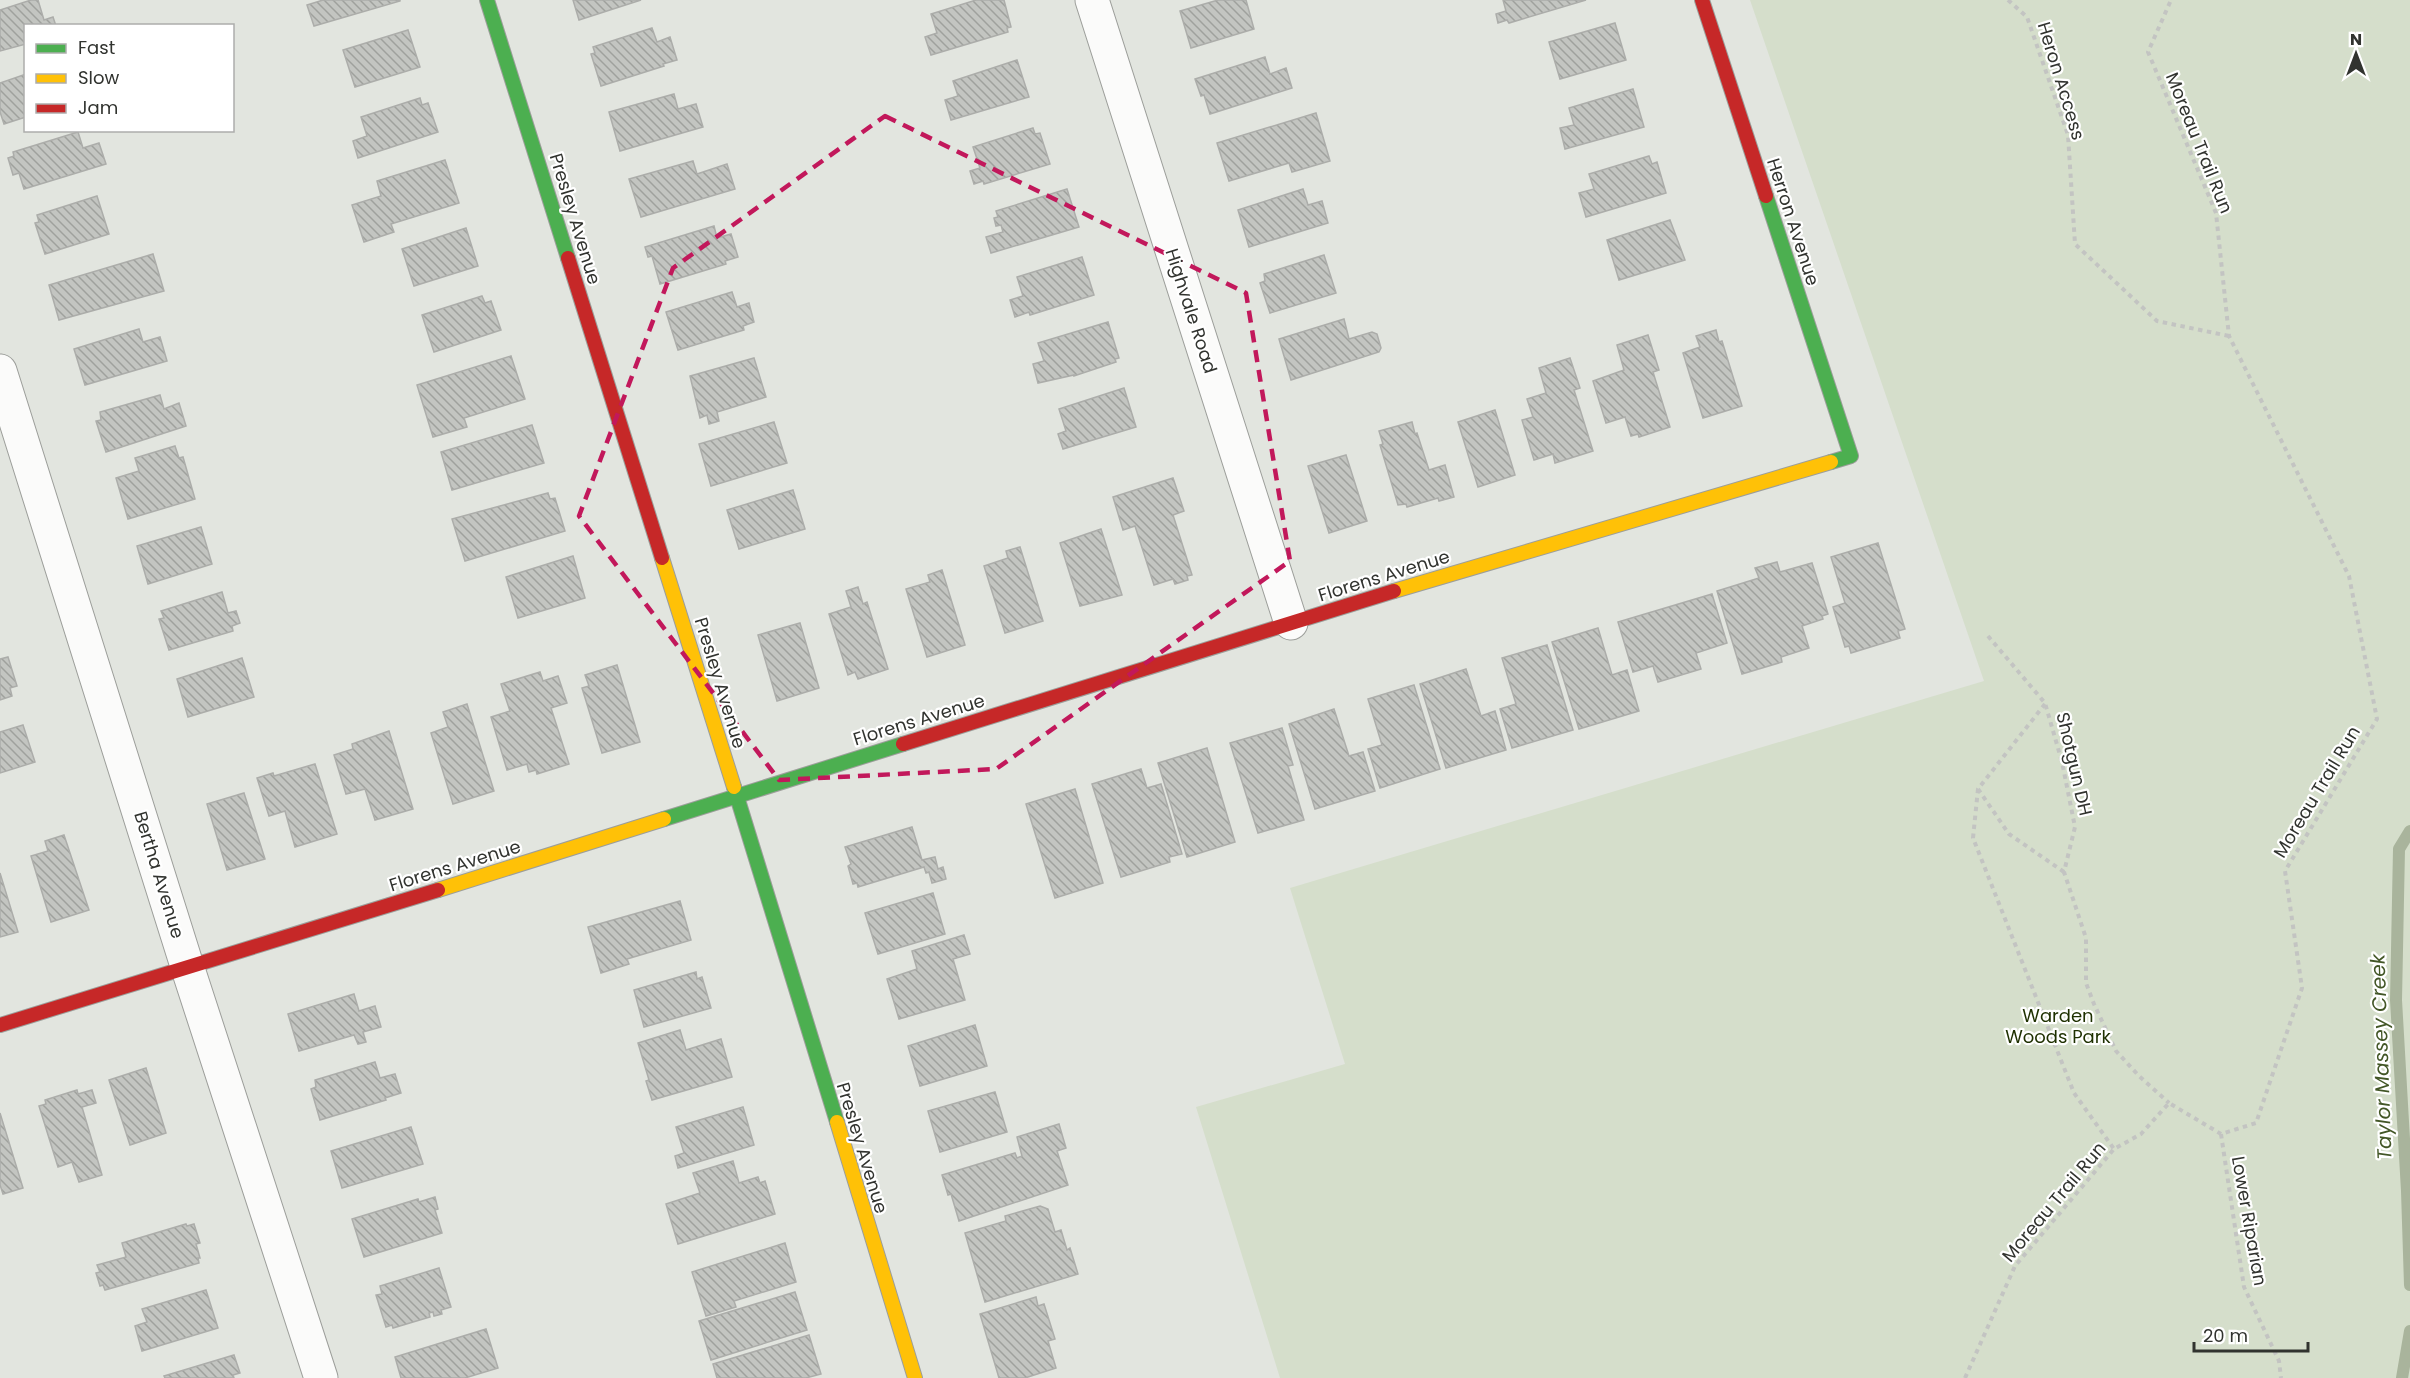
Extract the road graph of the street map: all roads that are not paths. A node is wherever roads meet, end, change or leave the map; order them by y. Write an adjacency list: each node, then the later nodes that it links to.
1 (487, 0): 7 (street, Presley Avenue)
2 (1092, 0): 6 (street, Highvale Road)
3 (1702, 0): 5 (street, Herron Avenue)
4 (0, 371): 8 (street, Bertha Avenue)
5 (1851, 456): 6 (street, Florens Avenue)
6 (1291, 622): 7 (street, Florens Avenue)
7 (736, 796): 8 (street, Florens Avenue); 11 (street, Presley Avenue)
8 (188, 969): 9 (street, Florens Avenue); 10 (street, Bertha Avenue)
9 (0, 1025)
10 (321, 1378)
11 (915, 1378)

